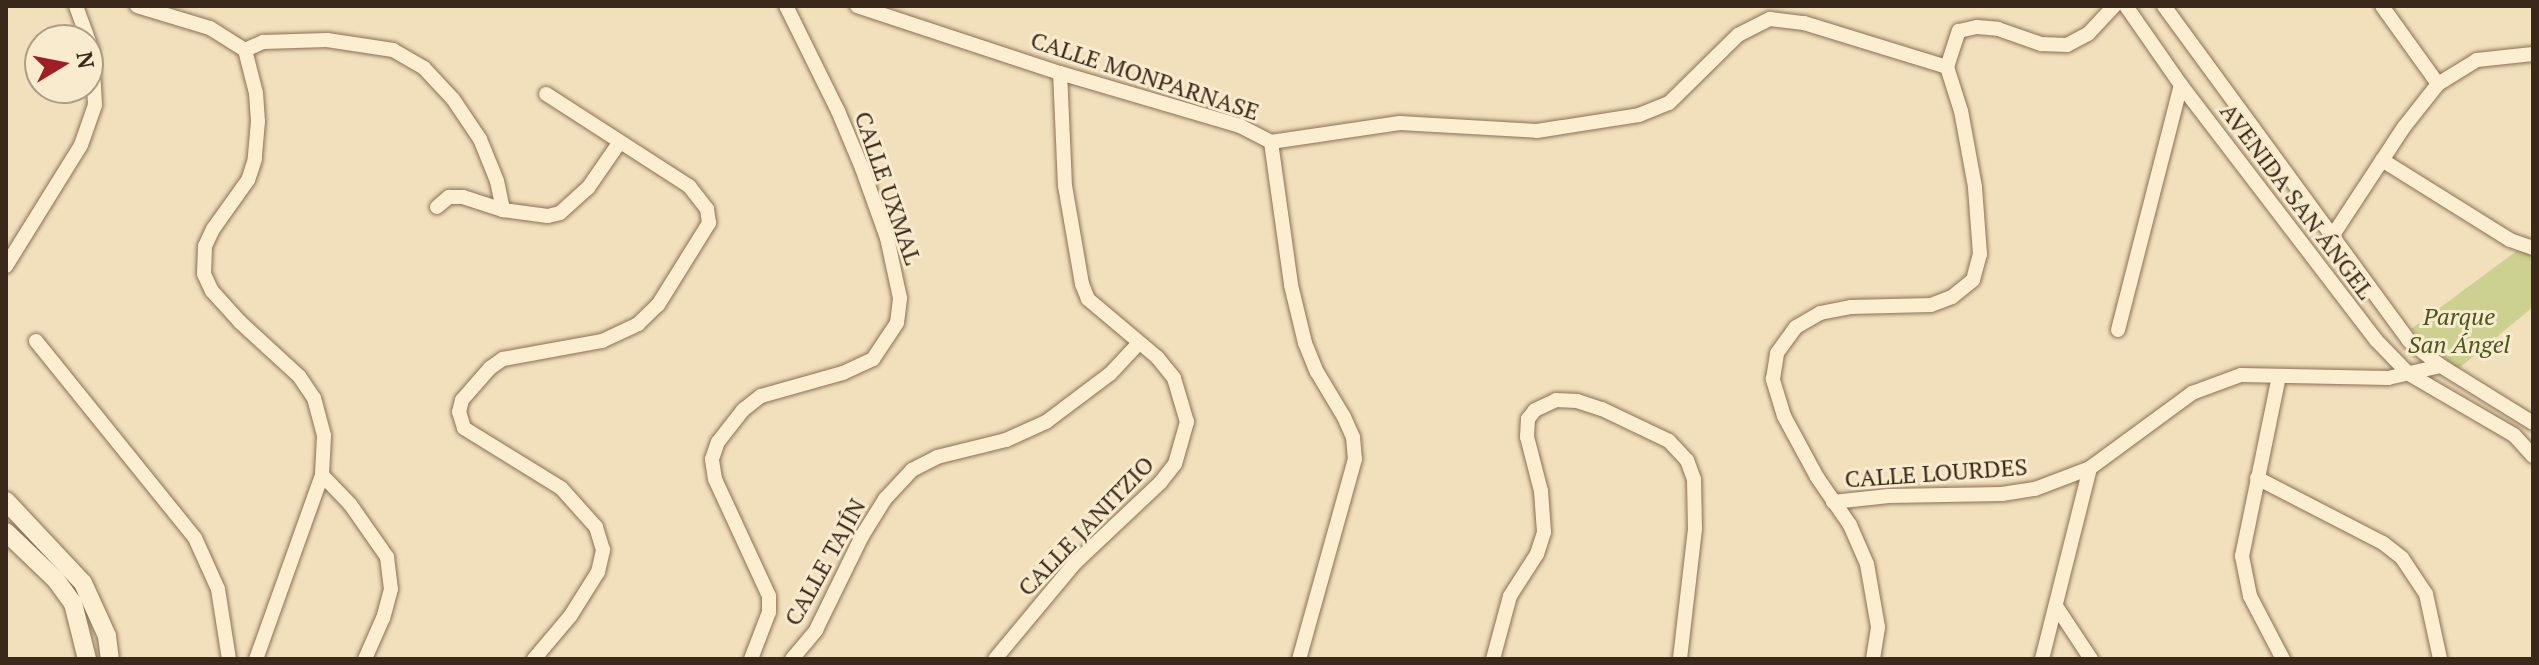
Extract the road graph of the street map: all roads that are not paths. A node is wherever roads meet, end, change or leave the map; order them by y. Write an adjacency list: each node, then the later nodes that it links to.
1 (76, 6): 23 (street)
2 (137, 6): 9 (street)
3 (786, 6): 46 (street, CALLE UXMAL)
4 (857, 6): 12 (street, CALLE MONPARNASE)
5 (2114, 6): 11 (street)
6 (2126, 6): 14 (street, AVENIDA SAN ÁNGEL)
7 (2164, 6): 21 (street, AVENIDA SAN ÁNGEL)
8 (2382, 6): 13 (street)
9 (245, 50): 20 (street); 34 (street)
10 (2533, 54): 13 (street)
11 (1947, 67): 16 (street, CALLE MONPARNASE); 37 (street)
12 (1060, 73): 16 (street, CALLE MONPARNASE); 26 (street, CALLE JANITZIO)
13 (2438, 84): 18 (street)
14 (2181, 85): 24 (street); 28 (street, AVENIDA SAN ÁNGEL)
15 (546, 94): 17 (street)
16 (1271, 142): 49 (street)
17 (619, 143): 20 (street); 45 (street)
18 (2382, 160): 21 (street); 22 (street)
19 (437, 207): 20 (street)
20 (503, 210)
21 (2331, 238): 27 (street, AVENIDA SAN ÁNGEL)
22 (2533, 248)
23 (6, 266)
24 (2118, 330)
25 (36, 341): 42 (street)
26 (1139, 343): 47 (street, CALLE TAJÍN); 48 (street, CALLE JANITZIO)
27 (2441, 366): 28 (street, CALLE LOURDES); 30 (street, AVENIDA SAN ÁNGEL)
28 (2409, 374): 29 (street, CALLE LOURDES); 31 (street, AVENIDA SAN ÁNGEL)
29 (2279, 376): 33 (street, CALLE LOURDES); 35 (street)
30 (2531, 417): 31 (street)
31 (2514, 435): 32 (street, AVENIDA SAN ÁNGEL)
32 (2533, 456)
33 (2090, 468): 37 (street, CALLE LOURDES); 39 (street)
34 (322, 475): 43 (street); 44 (street)
35 (2257, 478): 55 (street); 56 (street)
36 (6, 501): 41 (street)
37 (1833, 502): 52 (street)
38 (6, 532): 40 (street)
39 (2056, 606): 53 (street); 54 (street)
40 (87, 659)
41 (110, 659)
42 (229, 659)
43 (256, 659)
44 (365, 659)
45 (534, 659)
46 (751, 659)
47 (792, 659)
48 (995, 659)
49 (1299, 659)
50 (1493, 659): 51 (street)
51 (1680, 659)
52 (1873, 659)
53 (2042, 659)
54 (2091, 659)
55 (2283, 659)
56 (2440, 659)

